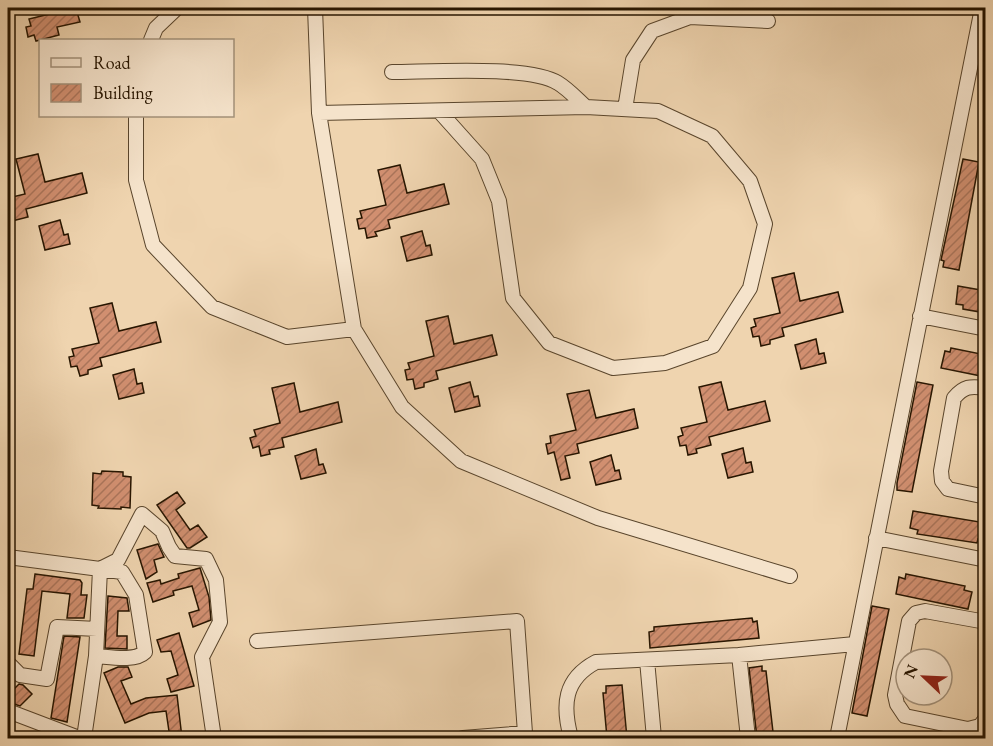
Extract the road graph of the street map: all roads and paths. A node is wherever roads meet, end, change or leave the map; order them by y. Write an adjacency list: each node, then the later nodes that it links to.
1 (177, 8): 5 (street)
2 (315, 8): 10 (street)
3 (983, 10): 12 (street)
4 (768, 21): 8 (street)
5 (151, 39)
6 (392, 72): 7 (street)
7 (586, 107): 8 (street); 9 (street)
8 (625, 109): 9 (street)
9 (439, 111): 10 (street)
10 (320, 113): 13 (street)
11 (136, 117): 13 (street)
12 (920, 316): 14 (street); 17 (street)
13 (354, 329): 21 (street)
14 (986, 330)
15 (986, 388): 16 (street)
16 (986, 497)
17 (876, 538): 19 (street); 25 (street)
18 (8, 557): 20 (street)
19 (986, 561)
20 (100, 569): 23 (street); 27 (street); 34 (street)
21 (790, 576)
22 (986, 622): 31 (street)
23 (97, 629): 27 (street); 29 (street)
24 (257, 641): 35 (street)
25 (855, 644): 26 (street); 39 (street)
26 (739, 655): 28 (street); 38 (street)
27 (96, 656): 33 (street)
28 (647, 660): 36 (street); 37 (street)
29 (8, 663)
30 (8, 712): 32 (street)
31 (986, 718)
32 (79, 738)
33 (84, 738)
34 (214, 738)
35 (462, 738)
36 (571, 738)
37 (654, 738)
38 (748, 738)
39 (837, 738)

